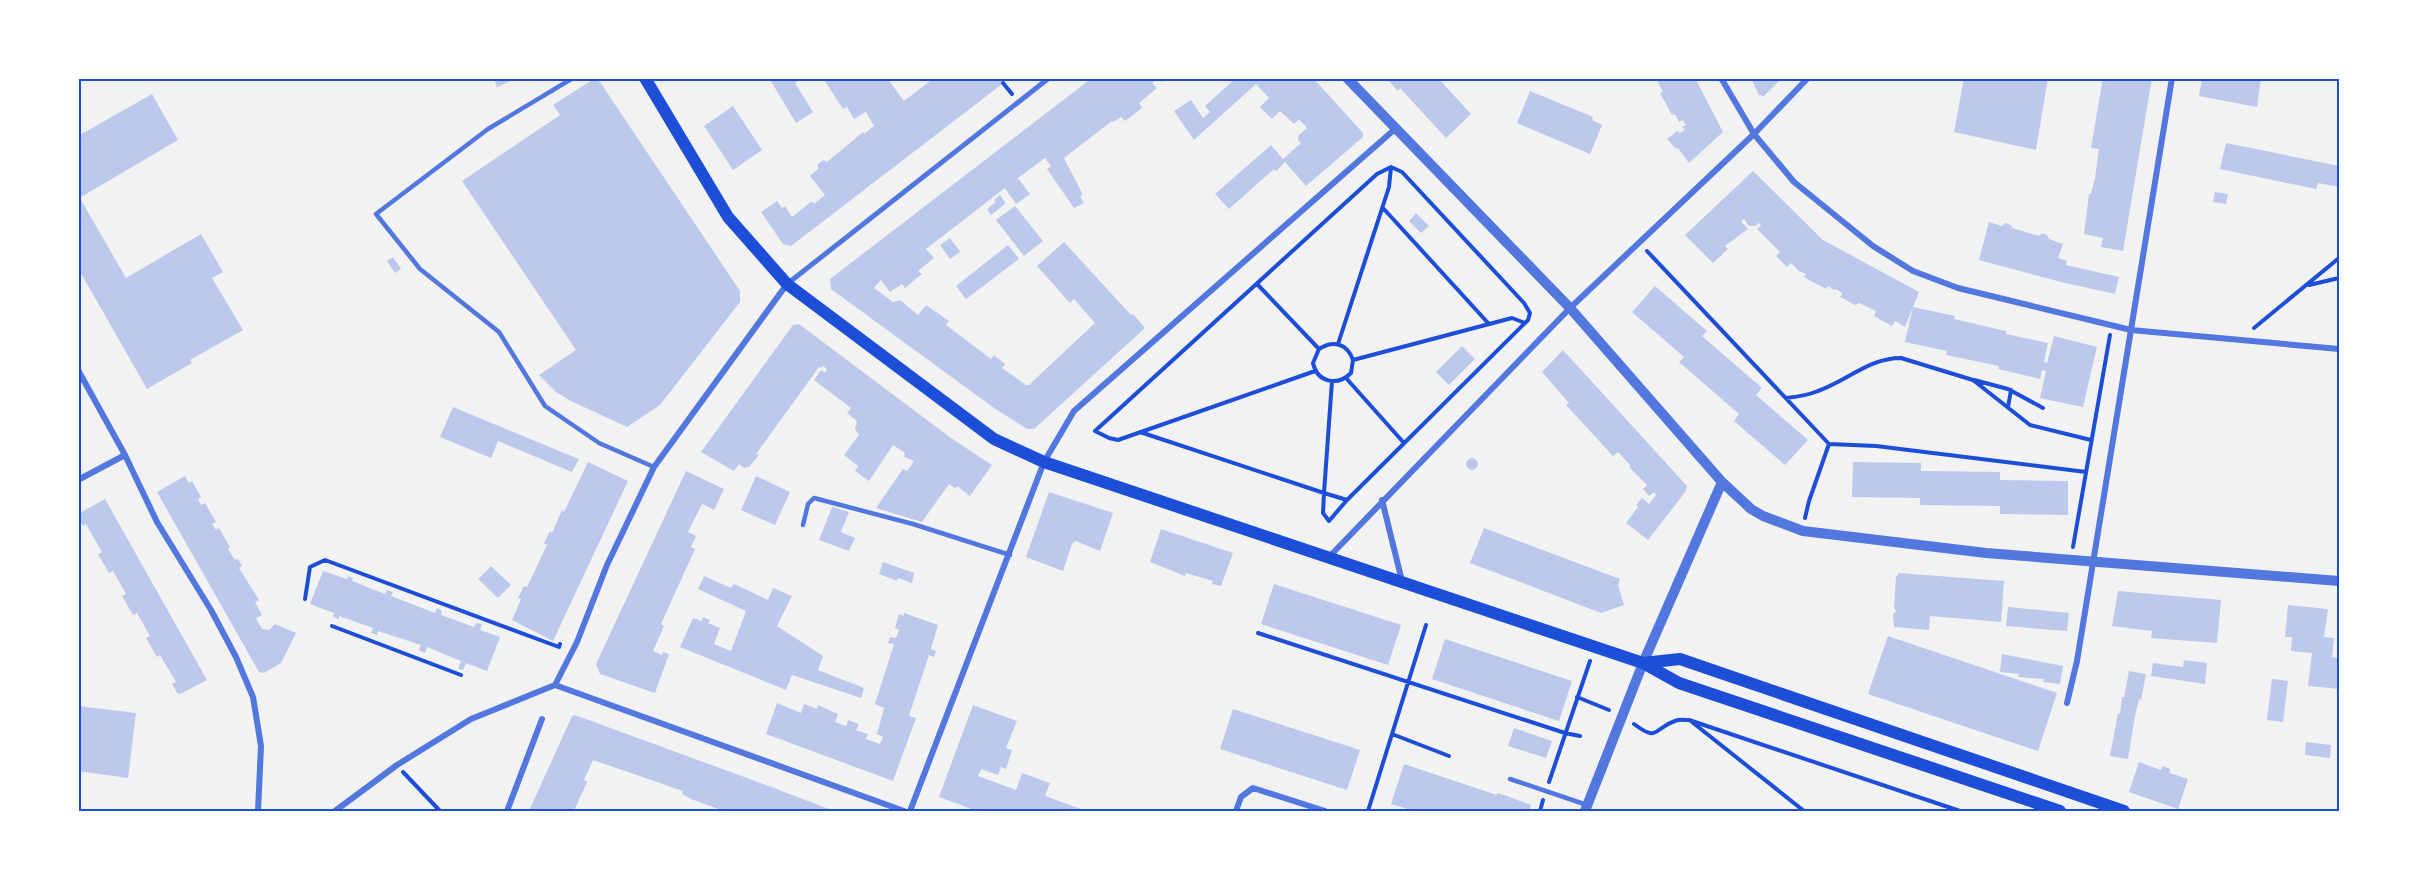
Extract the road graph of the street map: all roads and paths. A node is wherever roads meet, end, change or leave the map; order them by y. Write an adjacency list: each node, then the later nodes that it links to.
1 (573, 78): 45 (lane)
2 (645, 78): 17 (main road)
3 (1049, 78): 17 (street)
4 (1347, 78): 8 (street)
5 (1721, 78): 9 (street)
6 (1808, 78): 9 (street)
7 (2172, 78): 24 (street)
8 (1395, 129): 20 (street); 44 (street)
9 (1754, 134): 14 (street); 23 (street)
10 (1391, 167): 12 (path); 13 (path); 21 (path)
11 (1373, 170): 12 (path)
12 (1377, 174): 18 (path)
13 (1382, 207): 22 (path); 26 (path)
14 (1639, 243): 20 (street); 36 (path)
15 (2339, 258): 19 (path)
16 (2339, 278): 19 (path)
17 (787, 284): 44 (main road); 45 (street)
18 (1257, 284): 27 (path); 39 (path)
19 (2305, 286): 25 (path)
20 (1570, 308): 48 (street); 51 (street)
21 (1525, 323): 22 (path); 41 (path)
22 (1489, 324): 29 (path)
23 (2111, 326): 24 (street); 40 (path)
24 (2132, 330): 25 (street); 57 (street)
25 (2240, 340): 28 (street)
26 (1338, 344): 27 (path); 29 (path)
27 (1319, 349): 31 (path)
28 (2339, 349)
29 (1353, 360): 32 (path)
30 (78, 370): 43 (street)
31 (1315, 371): 34 (path); 39 (path)
32 (1346, 378): 34 (path); 41 (path)
33 (1973, 380): 35 (path); 36 (path); 37 (path)
34 (1332, 381): 49 (path)
35 (2011, 390): 37 (path); 38 (path)
36 (1786, 398): 42 (path)
37 (2008, 407): 40 (path)
38 (2043, 408)
39 (1140, 432): 49 (path)
40 (2091, 440): 46 (path)
41 (1404, 443): 50 (path)
42 (1829, 444): 46 (path); 53 (path)
43 (126, 455): 47 (street); 83 (street)
44 (1044, 462): 54 (street); 55 (main road)
45 (654, 467): 64 (street)
46 (2086, 472): 56 (path)
47 (78, 480)
48 (1722, 482): 53 (street); 66 (street)
49 (1324, 493): 50 (path); 50 (path)
50 (1347, 500)
51 (1382, 500): 55 (street); 58 (street)
52 (803, 525): 54 (lane)
53 (1803, 531): 56 (street)
54 (1010, 555): 88 (street)
55 (1329, 557): 58 (main road)
56 (2070, 559): 57 (street)
57 (2093, 561): 59 (street); 71 (street)
58 (1402, 582): 65 (main road)
59 (2339, 582)
60 (305, 599): 64 (path)
61 (1426, 625): 68 (path)
62 (332, 626): 67 (path)
63 (1258, 633): 68 (path)
64 (577, 642): 69 (street)
65 (1594, 647): 66 (main road); 70 (path)
66 (1644, 663): 72 (street); 95 (main road); 96 (main road)
67 (461, 675)
68 (1408, 682): 75 (path); 76 (path)
69 (555, 685): 79 (street); 87 (street)
70 (1577, 697): 72 (path); 75 (path)
71 (2067, 703)
72 (1623, 715): 74 (path); 82 (street)
73 (542, 719): 86 (street)
74 (1689, 720): 93 (path); 94 (path)
75 (1565, 733): 77 (path); 81 (path)
76 (1392, 734): 78 (path); 91 (path)
77 (1580, 736)
78 (1449, 756)
79 (397, 765): 84 (street); 85 (path)
80 (1510, 779): 81 (lane)
81 (1546, 792): 82 (lane); 92 (path)
82 (1586, 808)
83 (258, 811)
84 (335, 811)
85 (440, 811)
86 (507, 811)
87 (904, 811)
88 (910, 811)
89 (1236, 811): 90 (street)
90 (1325, 811)
91 (1368, 811)
92 (1539, 811)
93 (1804, 811)
94 (1960, 811)
95 (2060, 811)
96 (2124, 811)

